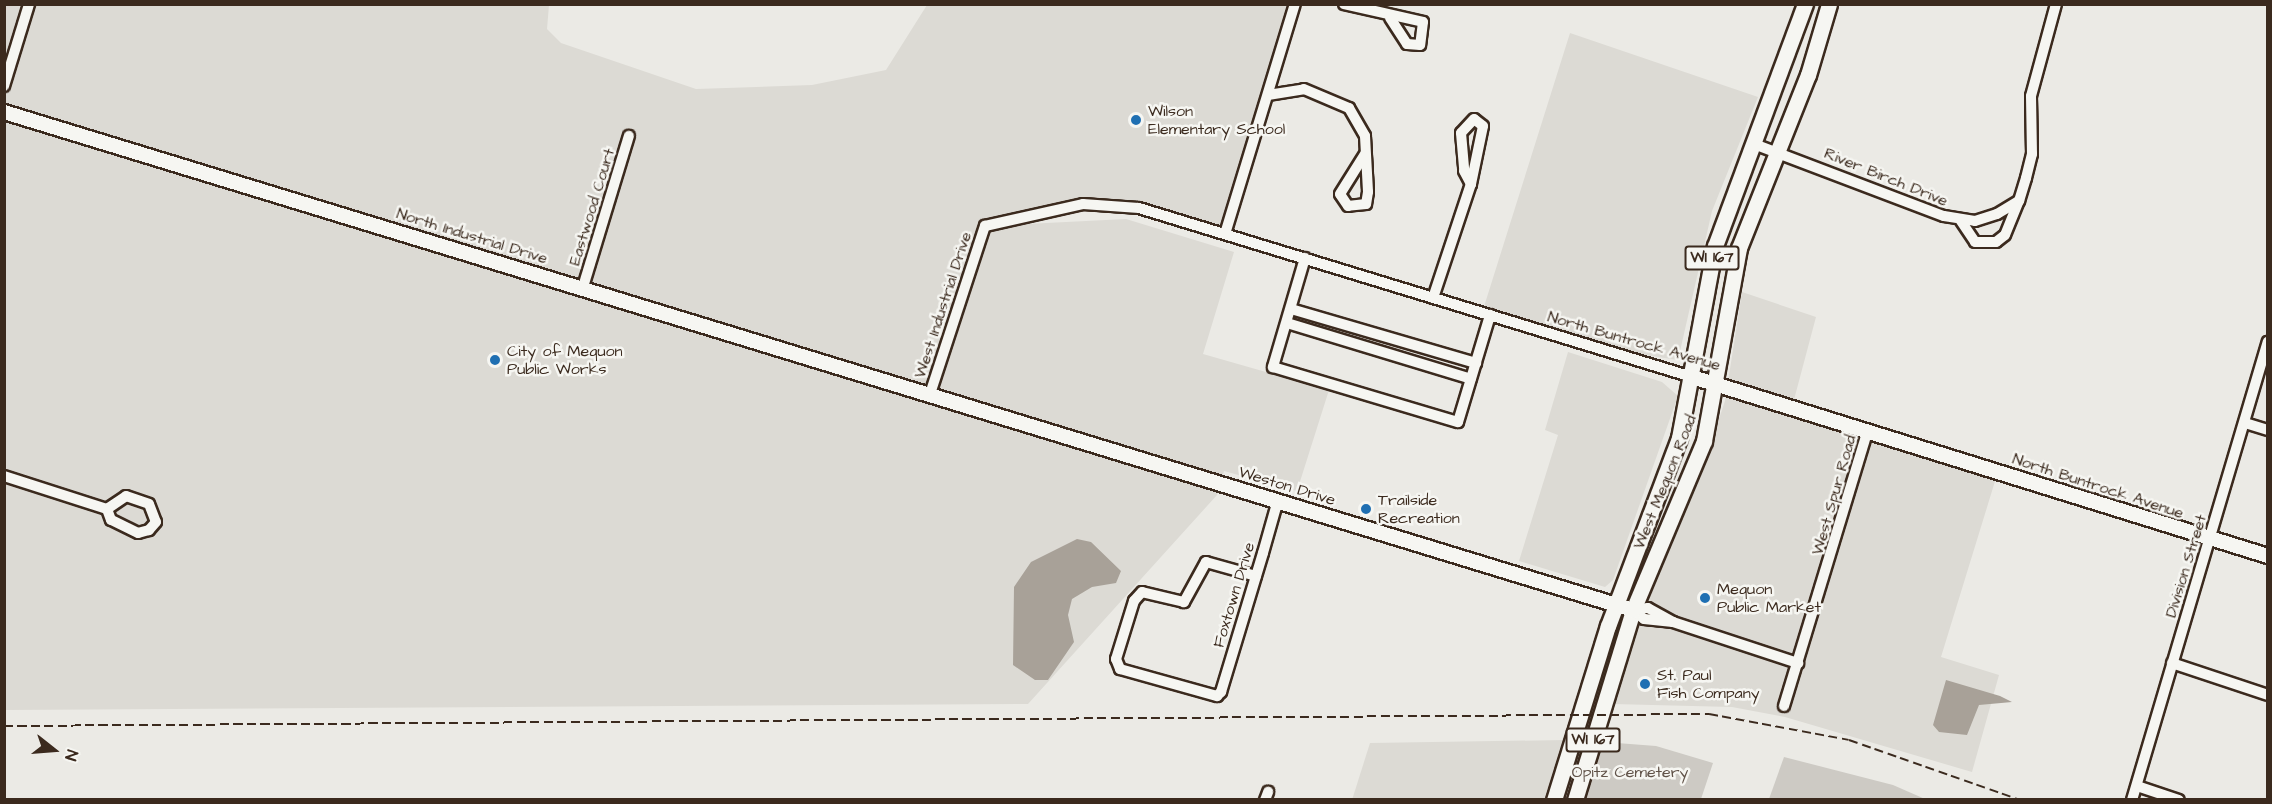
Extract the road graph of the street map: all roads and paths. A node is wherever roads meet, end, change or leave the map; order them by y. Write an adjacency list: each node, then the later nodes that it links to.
1 (29, 4): 8 (street)
2 (1344, 4): 7 (street)
3 (1805, 4): 12 (main road, West Mequon Road / WI 167)
4 (1829, 4): 13 (main road, West Mequon Road / WI 167)
5 (2056, 4): 16 (street)
6 (1298, 5): 9 (street)
7 (1390, 18)
8 (4, 86)
9 (1268, 95): 14 (street); 19 (street)
10 (4, 112): 21 (street, North Industrial Drive)
11 (629, 136): 21 (street, Eastwood Court)
12 (1754, 144): 13 (street, River Birch Drive); 28 (main road, West Mequon Road / WI 167)
13 (1776, 152): 17 (street, River Birch Drive); 30 (main road, West Mequon Road / WI 167)
14 (1365, 154)
15 (1471, 184): 15 (street); 22 (street)
16 (2019, 201): 17 (street, River Birch Drive); 17 (street)
17 (1961, 221)
18 (985, 226): 19 (street, North Buntrock Avenue); 31 (street, West Industrial Drive)
19 (1225, 234): 20 (street, North Buntrock Avenue)
20 (1305, 258): 22 (street, North Buntrock Avenue); 23 (street)
21 (583, 287): 31 (street, North Industrial Drive)
22 (1433, 298): 24 (street, North Buntrock Avenue)
23 (1291, 309): 25 (street); 27 (street)
24 (1490, 315): 27 (street); 28 (street, North Buntrock Avenue)
25 (1287, 323): 29 (street); 29 (street)
26 (2268, 342): 32 (street, Division Street)
27 (1476, 363): 29 (street)
28 (1689, 376): 30 (street, North Buntrock Avenue); 41 (main road, West Mequon Road / WI 167)
29 (1471, 379)
30 (1718, 382): 33 (street, North Buntrock Avenue); 42 (main road, West Mequon Road / WI 167)
31 (930, 394): 36 (street, Weston Drive)
32 (2245, 423): 34 (street); 38 (street, Division Street)
33 (1868, 430): 38 (street, North Buntrock Avenue); 43 (street, West Spur Road)
34 (2268, 430)
35 (4, 476): 37 (street)
36 (1278, 500): 40 (street, Foxtown Drive); 41 (street, Weston Drive)
37 (107, 508)
38 (2211, 540): 39 (street, North Buntrock Avenue); 44 (street, Division Street)
39 (2268, 556)
40 (1256, 576): 40 (street, Foxtown Drive)
41 (1616, 604): 42 (street, Weston Drive); 48 (main road, West Mequon Road / WI 167)
42 (1633, 610): 43 (street); 49 (main road, West Mequon Road / WI 167)
43 (1798, 663): 46 (street, West Spur Road)
44 (2172, 663): 45 (street); 47 (street, Division Street)
45 (2268, 695)
46 (1784, 706)
47 (2137, 786): 50 (street, Division Street); 51 (street)
48 (1554, 800)
49 (1575, 800)
50 (2132, 800)
51 (2179, 800)

